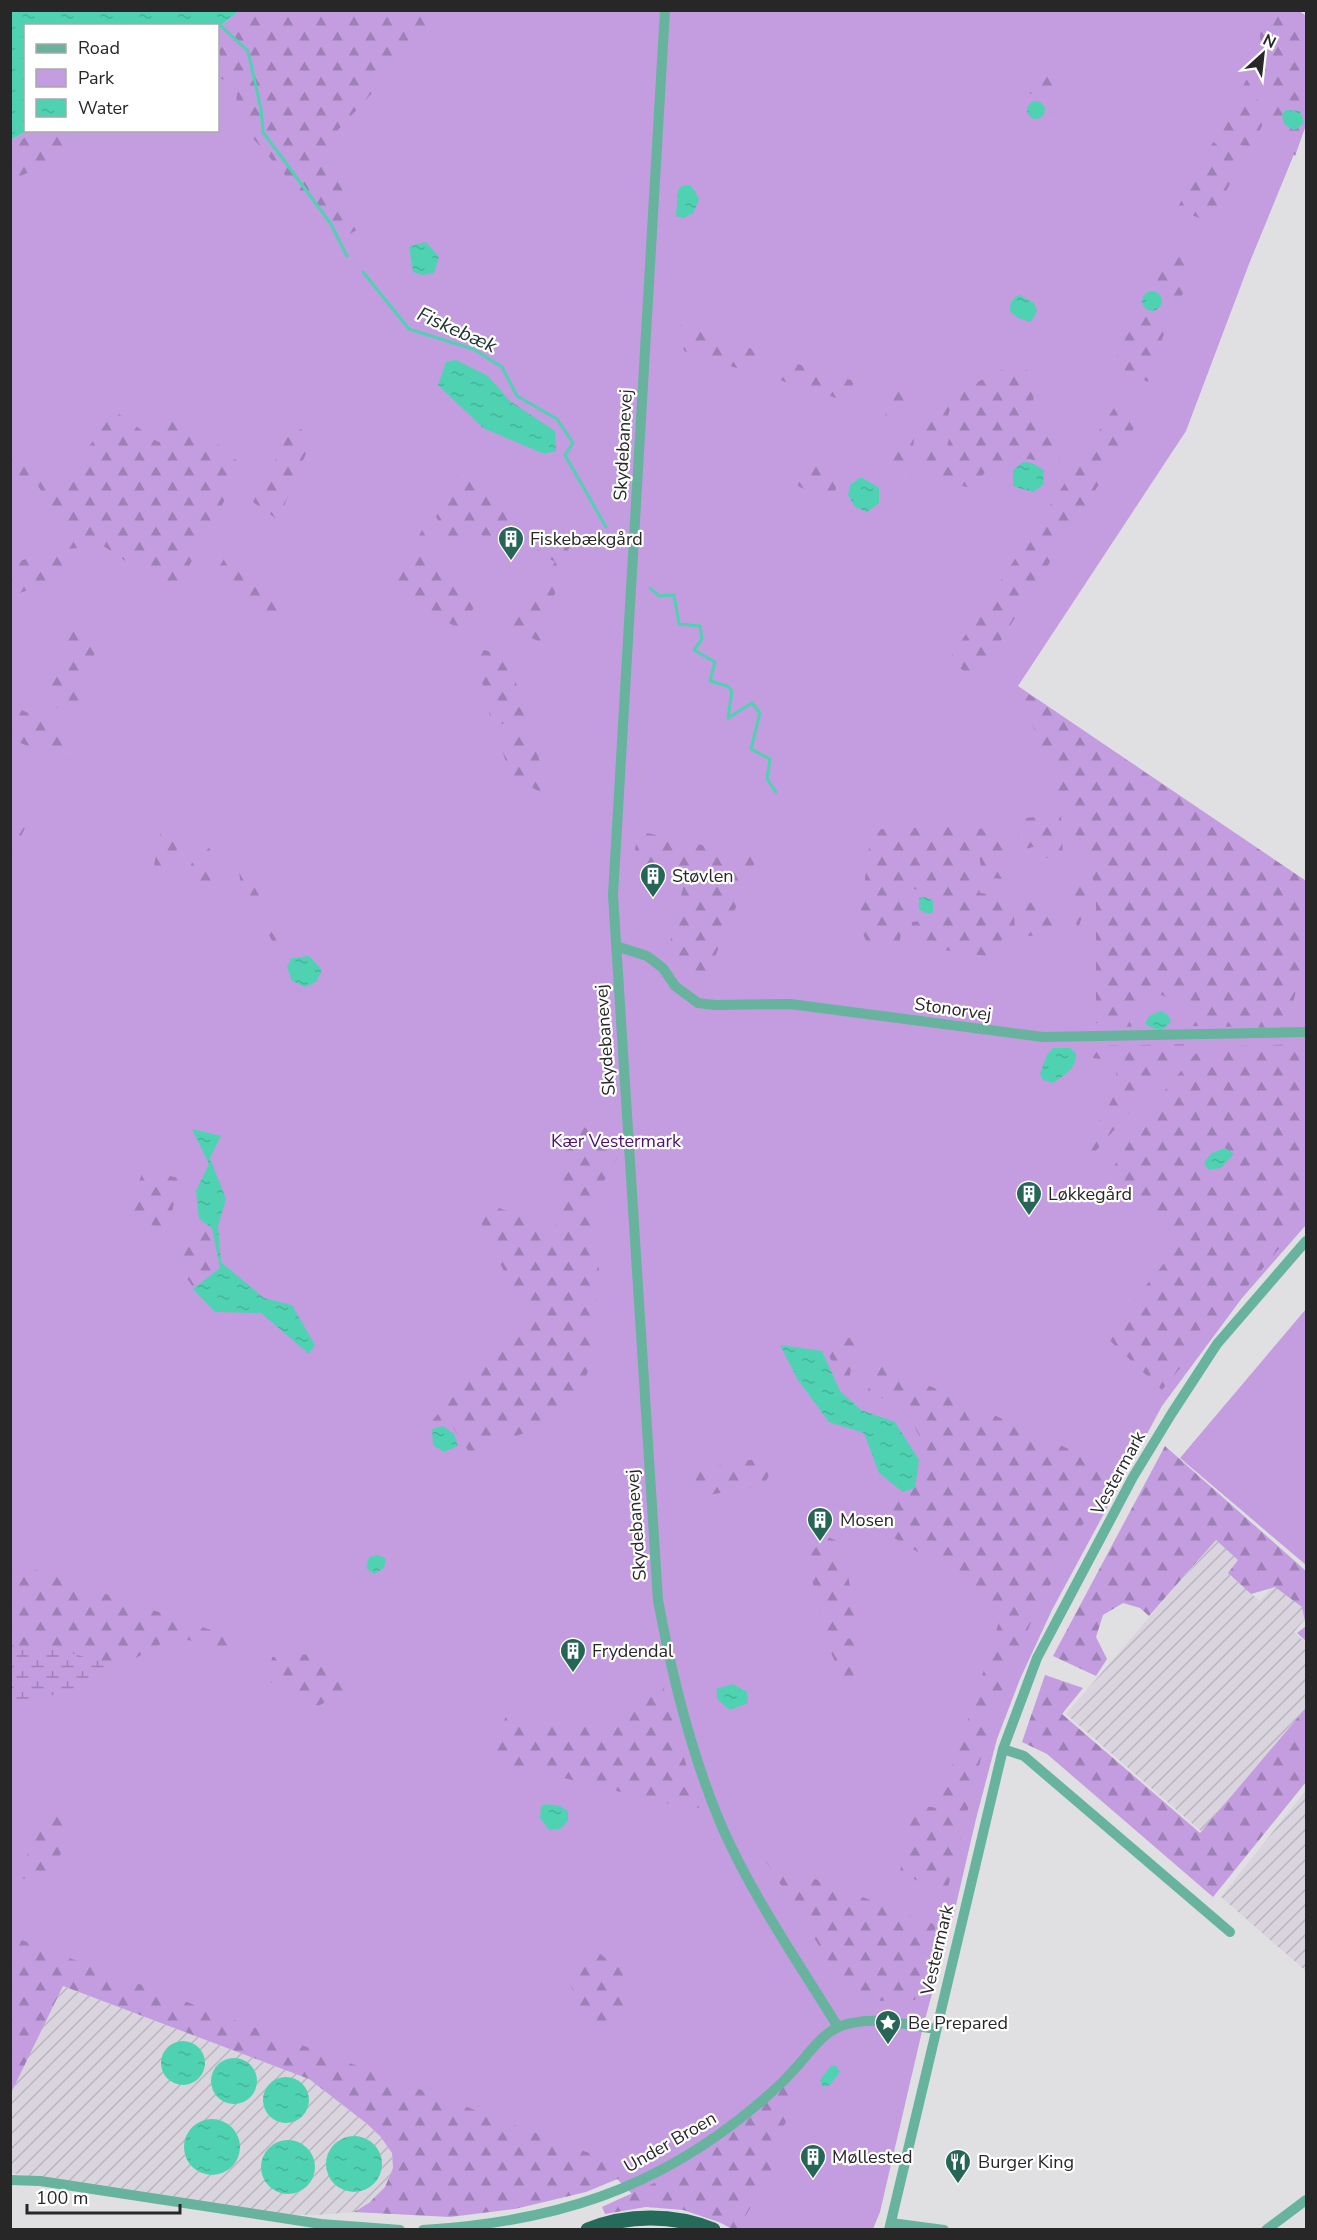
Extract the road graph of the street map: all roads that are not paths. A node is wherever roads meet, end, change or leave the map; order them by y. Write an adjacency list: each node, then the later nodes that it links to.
1 (665, 10): 2 (street, Skydebanevej)
2 (616, 946): 3 (street, Stonorvej); 7 (street, Skydebanevej)
3 (1306, 1032)
4 (1306, 1242): 5 (street, Vestermark)
5 (1003, 1749): 6 (street); 8 (street, Vestermark)
6 (1230, 1932)
7 (838, 2027): 8 (street, Under Broen); 14 (street, Under Broen)
8 (936, 2029): 12 (street, Vestermark)
9 (10, 2180): 13 (street)
10 (1306, 2200): 19 (street)
11 (623, 2221): 15 (highway); 16 (highway); 17 (highway)
12 (890, 2226): 18 (street)
13 (400, 2229)
14 (423, 2229)
15 (588, 2229)
16 (601, 2229)
17 (713, 2229)
18 (944, 2229)
19 (1266, 2229)

